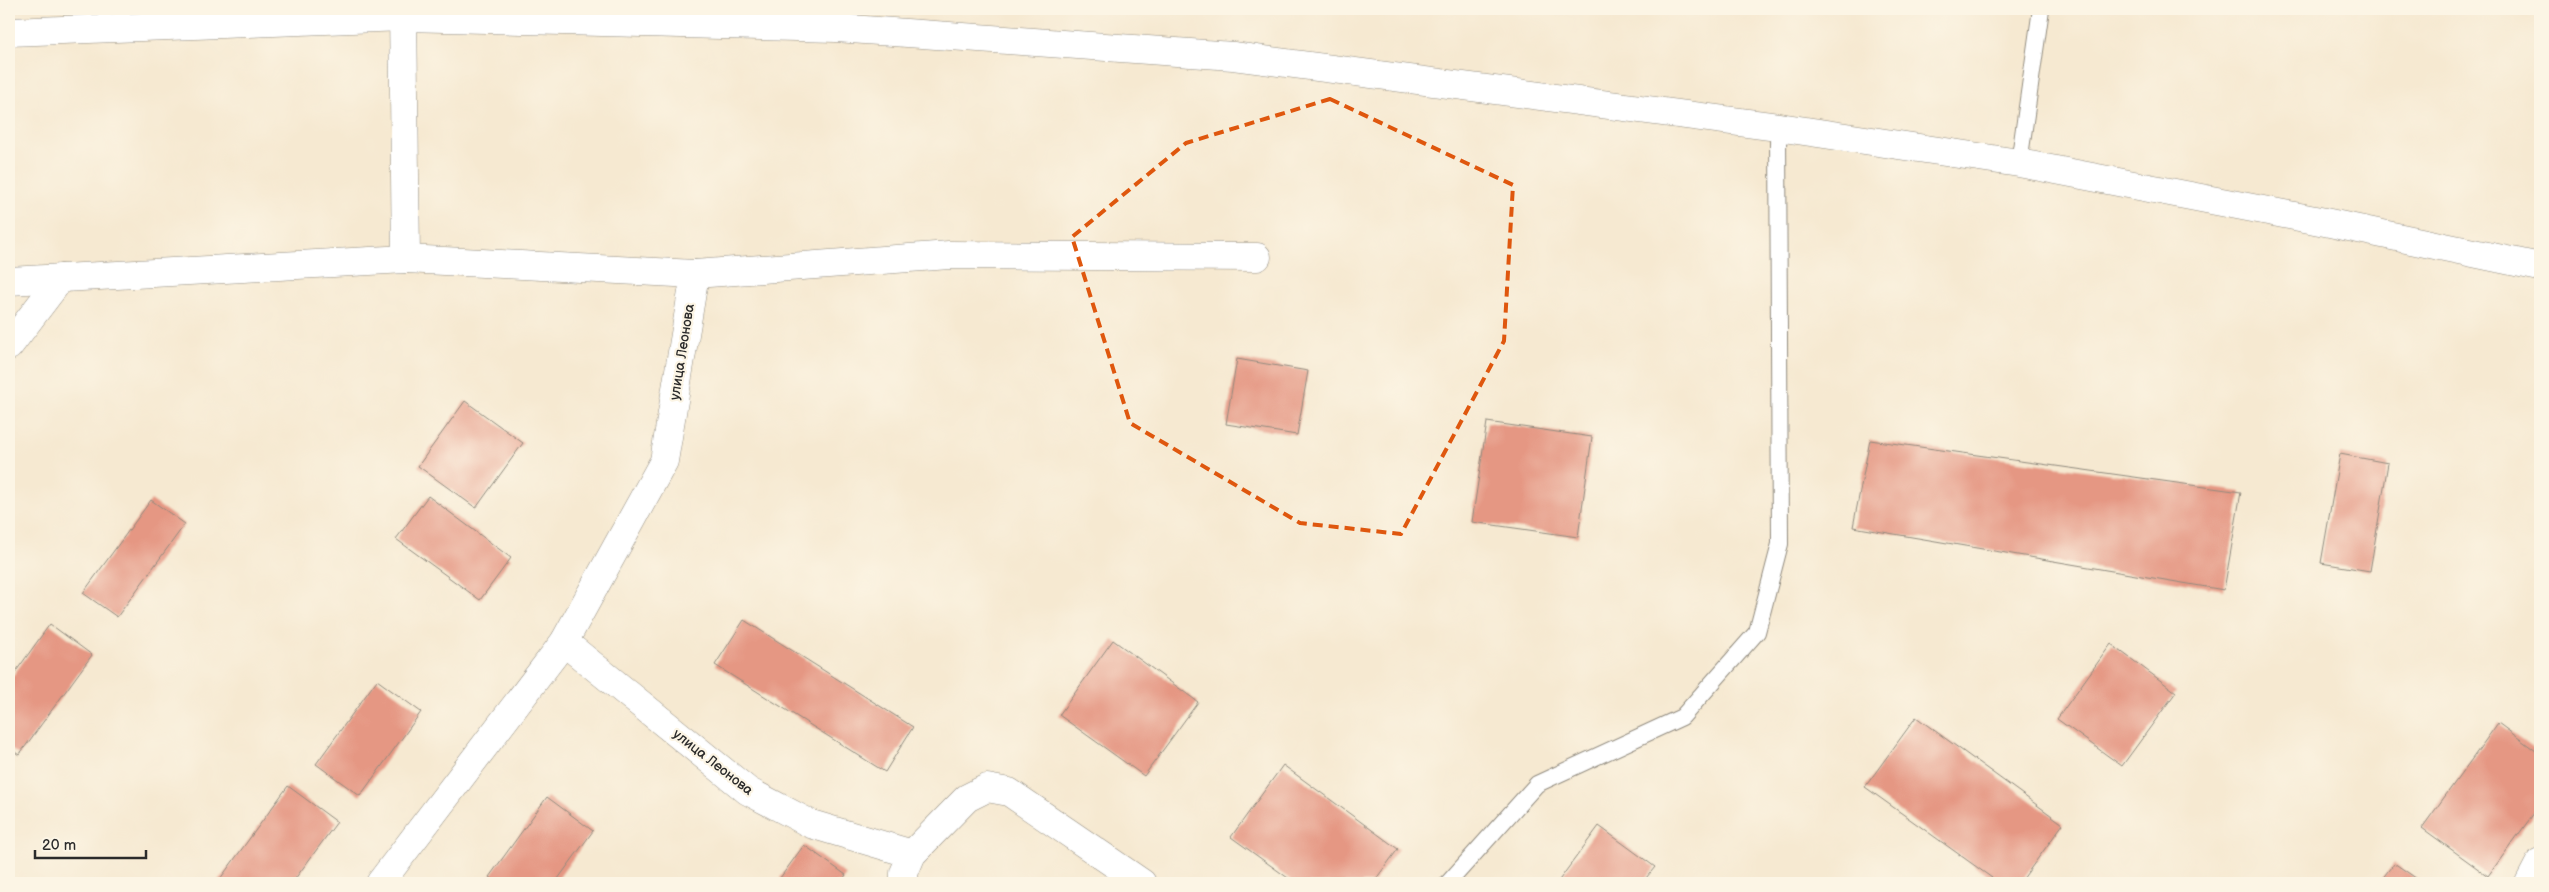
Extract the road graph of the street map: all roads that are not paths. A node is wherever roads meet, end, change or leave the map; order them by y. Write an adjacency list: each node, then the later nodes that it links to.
1 (2041, 9): 5 (lane)
2 (403, 13): 3 (main road); 4 (main road); 7 (main road)
3 (9, 32)
4 (1778, 127): 5 (main road); 19 (lane)
5 (2019, 163): 8 (main road)
6 (1257, 257): 9 (main road)
7 (406, 259): 9 (main road); 10 (main road)
8 (2540, 267)
9 (694, 274): 13 (main road, улица Леонова)
10 (61, 278): 11 (main road); 12 (main road)
11 (9, 281)
12 (9, 346)
13 (564, 642): 14 (main road, улица Леонова); 16 (main road, улица Леонова)
14 (912, 854): 17 (main road); 18 (main road)
15 (2540, 862): 20 (main road)
16 (380, 883)
17 (904, 883)
18 (1142, 883)
19 (1448, 883)
20 (2529, 883)

